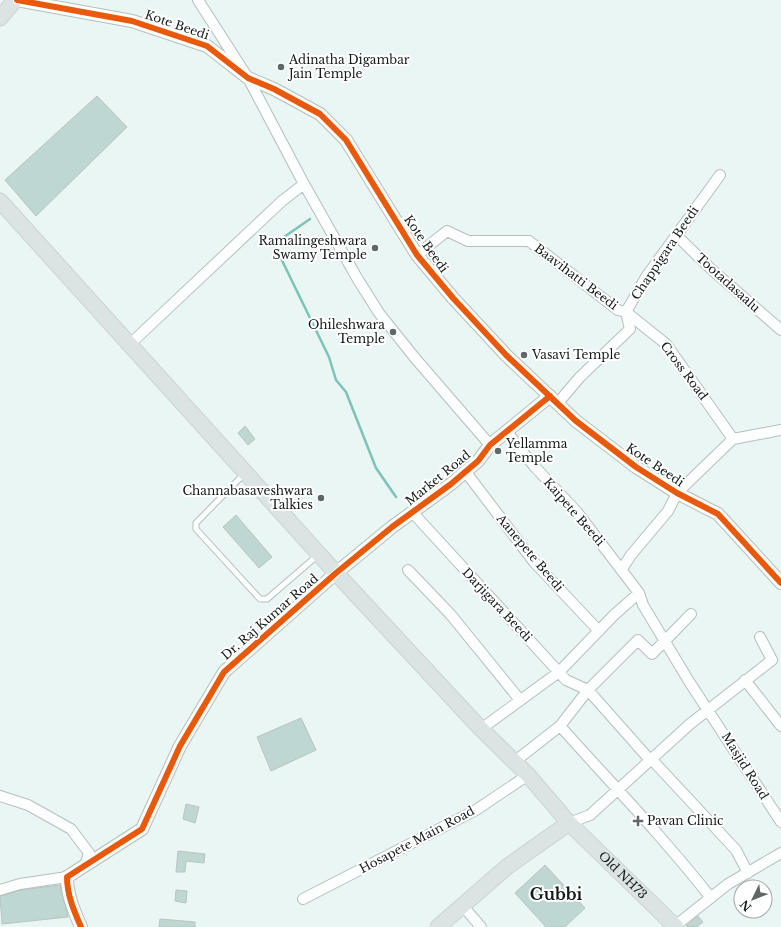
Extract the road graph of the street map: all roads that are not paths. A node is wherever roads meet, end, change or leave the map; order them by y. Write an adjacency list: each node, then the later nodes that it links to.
1 (16, 0): 3 (main road); 4 (street, Kote Beedi)
2 (198, 0): 4 (street)
3 (0, 18)
4 (248, 78): 6 (street); 9 (street, Kote Beedi)
5 (720, 174): 8 (street, Chappigara Beedi)
6 (304, 184): 12 (street); 17 (street)
7 (0, 201): 12 (main road, Old NH73)
8 (676, 235): 10 (street, Chappigara Beedi); 11 (street, Tootadasaalu)
9 (417, 255): 10 (street, Baavihatti Beedi); 13 (street, Kote Beedi)
10 (626, 312): 13 (street, Chappigara Beedi); 16 (street, Cross Road)
11 (781, 330)
12 (129, 345): 19 (main road, Old NH73)
13 (554, 400): 15 (street, Market Road); 20 (street, Kote Beedi)
14 (781, 430): 16 (street)
15 (507, 432): 17 (street, Market Road); 23 (street, Kaipete Beedi)
16 (733, 439): 20 (street)
17 (490, 446): 18 (street, Market Road)
18 (465, 472): 21 (street, Market Road); 29 (street, Aanepete Beedi)
19 (245, 473): 22 (main road, Old NH73); 22 (lane)
20 (677, 493): 23 (street); 26 (street, Kote Beedi)
21 (413, 513): 25 (street, Market Road); 32 (street, Darjigara Beedi)
22 (319, 555): 25 (main road, Old NH73)
23 (622, 569): 27 (street, Kaipete Beedi)
24 (408, 570): 35 (street)
25 (336, 573): 39 (main road, Old NH73); 49 (street, Dr. Raj Kumar Road)
26 (781, 583)
27 (639, 593): 29 (street); 31 (street, Kaipete Beedi)
28 (691, 614): 31 (street)
29 (600, 631): 32 (street)
30 (760, 637): 33 (street)
31 (664, 640): 34 (street); 36 (street, Masjid Road)
32 (559, 672): 34 (street, Darjigara Beedi); 35 (street)
33 (745, 680): 36 (street); 38 (street)
34 (588, 690): 37 (street); 40 (street)
35 (520, 700): 39 (street)
36 (709, 710): 40 (street); 45 (street, Masjid Road)
37 (560, 726): 41 (street); 43 (street)
38 (781, 726)
39 (480, 729): 41 (main road, Old NH73)
40 (650, 760): 43 (street); 50 (street)
41 (514, 762): 42 (main road, Old NH73)
42 (528, 775): 47 (main road, Old NH73); 54 (street, Hosapete Main Road)
43 (617, 790): 47 (street); 53 (street)
44 (0, 796): 49 (street)
45 (778, 810): 46 (street, Masjid Road)
46 (781, 822)
47 (569, 823): 55 (main road); 59 (main road, Old NH73)
48 (781, 853): 50 (street)
49 (86, 863): 51 (street, Dr. Raj Kumar Road)
50 (748, 873): 53 (street)
51 (67, 877): 52 (street); 56 (street)
52 (0, 890)
53 (711, 898): 59 (street)
54 (303, 899)
55 (462, 905): 57 (main road); 58 (street)
56 (81, 927)
57 (438, 927)
58 (481, 927)
59 (675, 927)

